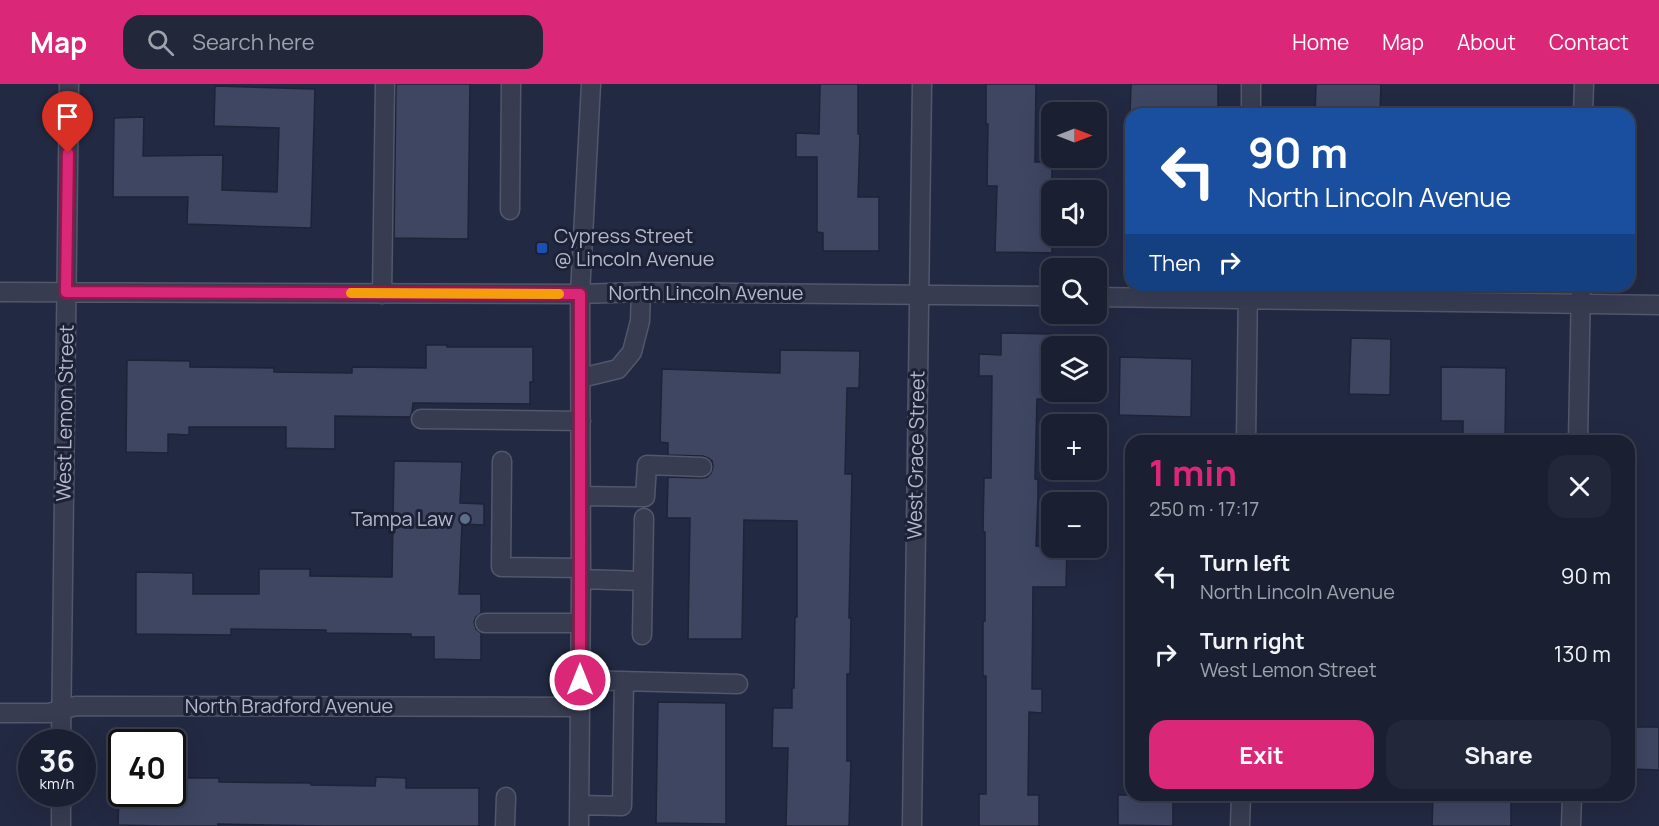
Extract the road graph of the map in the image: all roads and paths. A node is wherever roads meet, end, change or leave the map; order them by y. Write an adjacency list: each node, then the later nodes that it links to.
1 (69, 84): 12 (street, West Lemon Street)
2 (384, 84): 15 (street)
3 (511, 84): 10 (street)
4 (591, 84): 16 (street)
5 (922, 84): 17 (street, West Grace Street)
6 (1251, 84): 8 (street)
7 (1584, 84): 9 (street)
8 (1251, 108)
9 (1583, 108)
10 (510, 210)
11 (0, 292): 12 (street, North Lincoln Avenue)
12 (66, 292): 15 (street, North Lincoln Avenue); 40 (street, West Lemon Street)
13 (641, 292): 16 (street, North Lincoln Avenue); 17 (street, North Lincoln Avenue); 22 (street)
14 (1248, 292): 18 (street); 20 (street); 25 (street)
15 (382, 294): 16 (street, North Lincoln Avenue)
16 (580, 294): 22 (street)
17 (918, 294): 19 (street, North Lincoln Avenue); 51 (street, West Grace Street)
18 (1580, 294): 21 (street); 26 (street)
19 (1041, 296)
20 (1107, 297)
21 (1659, 304)
22 (581, 378): 24 (street)
23 (421, 419): 24 (street)
24 (581, 421): 29 (street)
25 (1246, 435)
26 (1578, 435)
27 (501, 461): 31 (street)
28 (702, 467): 29 (street)
29 (581, 496): 31 (street)
30 (644, 518): 32 (street)
31 (581, 574): 32 (street); 34 (street)
32 (643, 581): 35 (street)
33 (485, 623): 34 (street)
34 (580, 623): 36 (street)
35 (642, 635)
36 (580, 680): 37 (street); 39 (street)
37 (624, 681): 38 (street); 46 (street)
38 (738, 684)
39 (580, 707): 40 (street, North Bradford Avenue); 46 (street)
40 (61, 709): 41 (street, North Bradford Avenue); 42 (street, West Lemon Street)
41 (0, 713)
42 (61, 729)
43 (506, 797): 49 (street)
44 (1241, 801): 52 (street)
45 (1572, 801): 53 (street)
46 (579, 805): 50 (street)
47 (61, 807): 48 (street)
48 (60, 826)
49 (505, 826)
50 (579, 826)
51 (912, 826)
52 (1240, 826)
53 (1571, 826)

